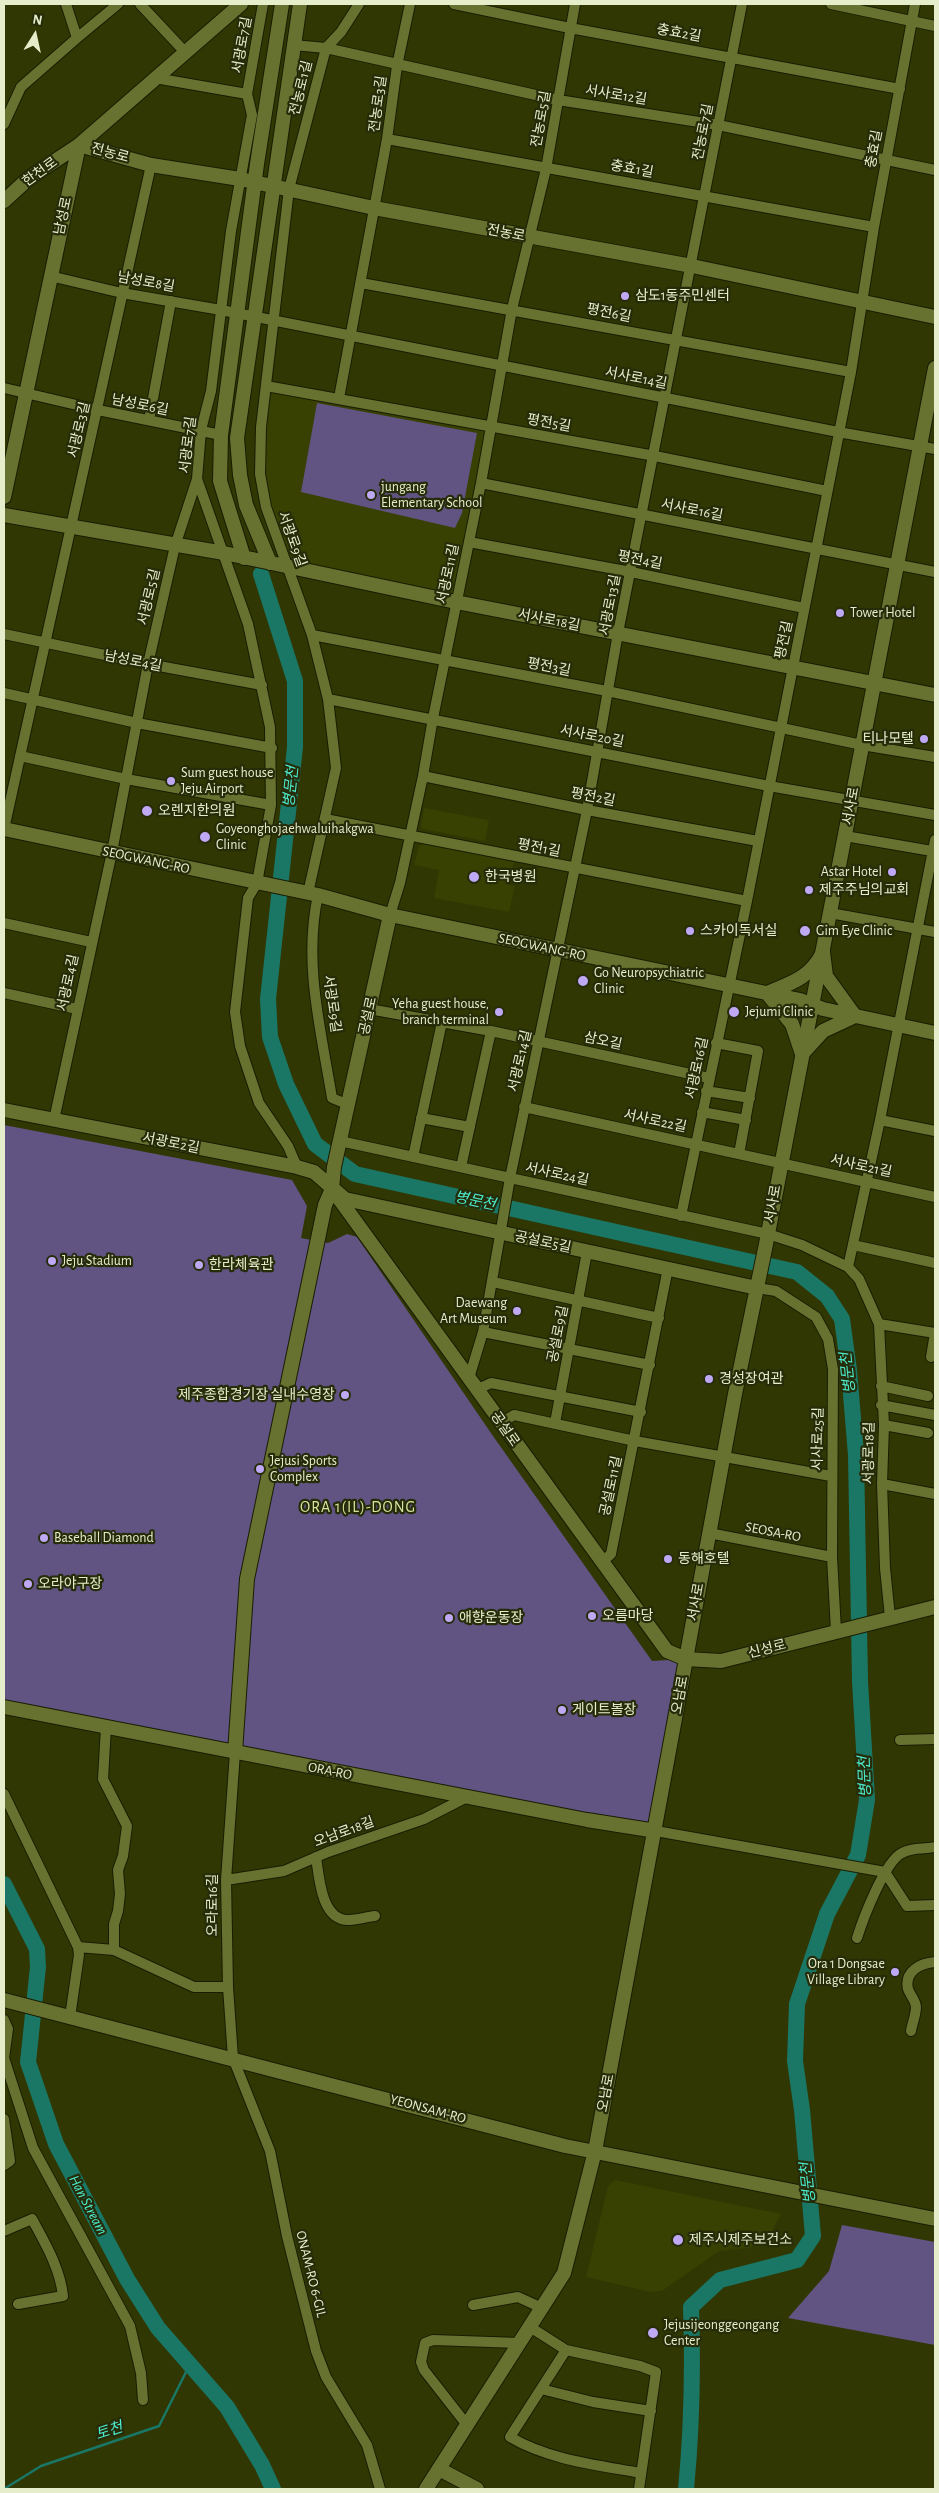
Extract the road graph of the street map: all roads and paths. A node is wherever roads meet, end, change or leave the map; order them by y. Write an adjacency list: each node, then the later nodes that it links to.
1 (66, 4): 18 (street)
2 (118, 4): 18 (street)
3 (140, 4): 21 (street)
4 (241, 4): 21 (street)
5 (263, 4): 26 (street, 서광로7길)
6 (282, 4): 37 (street)
7 (300, 4): 19 (street)
8 (359, 4): 20 (street, 전농로1길)
9 (410, 4): 23 (street, 전농로3길)
10 (454, 4): 17 (street, 충효2길)
11 (575, 4): 17 (street, 전농로5길)
12 (742, 4): 22 (street, 전농로7길)
13 (831, 4): 15 (street)
14 (915, 4): 15 (street, 충효길)
15 (911, 21): 16 (street); 25 (street, 충효길)
16 (935, 26)
17 (570, 28): 22 (street, 충효2길); 27 (street, 전농로5길)
18 (77, 38): 28 (street)
19 (292, 45): 20 (street, 서사로12길); 38 (street)
20 (326, 48): 23 (street, 서사로12길); 39 (street, 전농로1길)
21 (184, 51): 24 (street)
22 (732, 56): 25 (street, 충효2길); 29 (street, 전농로7길)
23 (397, 66): 27 (street, 서사로12길); 30 (street, 전농로3길)
24 (155, 78): 26 (street); 31 (street)
25 (900, 88): 32 (street, 충효길)
26 (247, 94): 36 (street, 서광로7길)
27 (558, 100): 29 (street, 서사로12길); 34 (street, 전농로5길)
28 (4, 124)
29 (718, 125): 32 (street, 서사로12길); 40 (street, 전농로7길)
30 (387, 139): 34 (street, 충효1길); 42 (street, 전농로3길)
31 (79, 145): 33 (street, 전농로); 41 (street, 한천로); 46 (street, 남성로)
32 (886, 158): 35 (street, 서사로12길); 43 (street, 충효길)
33 (151, 165): 36 (street, 전농로); 48 (street, 서광로3길)
34 (546, 169): 40 (street, 충효1길); 44 (street, 전농로5길)
35 (935, 170)
36 (240, 179): 37 (street, 전농로); 52 (street, 서광로7길)
37 (255, 182): 38 (street, 전농로); 53 (street)
38 (272, 185): 39 (street, 전농로); 54 (street)
39 (289, 189): 42 (street, 전농로); 56 (street, 서광로9길)
40 (705, 196): 43 (street, 충효1길); 45 (street, 전농로7길)
41 (4, 201)
42 (374, 208): 44 (street, 전농로); 47 (street)
43 (874, 227): 50 (street, 충효길)
44 (529, 237): 45 (street, 전농로); 51 (street, 서광로11길)
45 (692, 266): 50 (street, 전농로); 58 (street, 서광로13길)
46 (50, 276): 48 (street, 남성로8길); 64 (street, 남성로)
47 (361, 283): 51 (street, 평전6길); 57 (street)
48 (122, 293): 49 (street, 남성로8길); 67 (street, 서광로3길)
49 (171, 301): 52 (street, 남성로8길); 68 (street)
50 (862, 301): 55 (street, 전농로); 61 (street, 평전길)
51 (512, 309): 58 (street, 평전6길); 59 (street, 서광로11길)
52 (221, 310): 53 (street, 남성로8길); 70 (street, 서광로7길)
53 (236, 314): 54 (street, 서사로14길); 72 (street)
54 (254, 317): 56 (street, 서사로14길); 88 (street)
55 (935, 317)
56 (274, 322): 57 (street, 서사로14길); 62 (street, 서광로9길)
57 (349, 335): 59 (street, 서사로14길); 65 (street)
58 (677, 340): 61 (street, 평전6길); 66 (street, 서광로13길)
59 (501, 365): 66 (street, 서사로14길); 69 (street, 서광로11길)
60 (935, 368): 73 (street, 서사로)
61 (851, 372): 71 (street, 평전길)
62 (266, 386): 65 (street, 평전5길); 90 (street, 서광로9길)
63 (4, 388): 64 (street, 남성로6길)
64 (26, 392): 67 (street, 남성로6길); 79 (street, 남성로)
65 (339, 398): 69 (street, 평전5길)
66 (665, 398): 71 (street, 서사로14길); 75 (street, 서광로13길)
67 (98, 410): 68 (street, 남성로6길); 82 (street, 서광로3길)
68 (149, 420): 70 (street, 남성로6길)
69 (490, 426): 75 (street, 평전5길); 77 (street, 서광로11길)
70 (201, 430): 72 (street, 남성로6길); 76 (street, 서광로7길)
71 (838, 432): 73 (street, 서사로14길); 78 (street, 평전길)
72 (221, 434): 87 (street)
73 (919, 446): 74 (street); 89 (street, 서사로)
74 (935, 449)
75 (655, 456): 78 (street, 평전5길); 80 (street, 서광로13길)
76 (197, 479): 84 (street, 서광로5길); 86 (street, 서광로7길)
77 (481, 484): 80 (street, 서사로16길); 83 (street, 서광로11길)
78 (827, 491): 85 (street, 평전길)
79 (4, 497)
80 (642, 514): 85 (street, 서사로16길); 91 (street, 서광로13길)
81 (4, 515): 82 (street)
82 (70, 528): 84 (street); 98 (street, 서광로3길)
83 (470, 542): 91 (street, 평전4길); 93 (street, 서광로11길)
84 (175, 546): 86 (street); 100 (street, 서광로5길)
85 (816, 550): 89 (street, 서사로16길); 94 (street, 평전길)
86 (224, 553): 87 (street, 서사로18길); 103 (street, 서광로7길)
87 (244, 558): 88 (street, 서사로18길)
88 (270, 563): 90 (street, 서사로18길)
89 (897, 565): 92 (street, 서사로16길); 102 (street, 서사로)
90 (288, 567): 93 (street, 서사로18길); 97 (street, 서광로9길)
91 (631, 572): 94 (street, 평전4길); 95 (street, 서광로13길)
92 (935, 572)
93 (456, 602): 95 (street, 서사로18길); 99 (street, 서광로11길)
94 (804, 608): 101 (street, 평전길)
95 (618, 633): 101 (street, 서사로18길); 104 (street, 서광로13길)
96 (4, 634): 98 (street, 남성로4길)
97 (312, 635): 99 (street, 평전3길); 107 (street, 서광로9길)
98 (44, 643): 100 (street, 남성로4길); 108 (street, 서광로3길)
99 (444, 661): 104 (street, 평전3길); 109 (street, 서광로11길)
100 (148, 664): 103 (street, 남성로4길); 110 (street, 서광로5길)
101 (792, 667): 102 (street, 서사로18길); 111 (street, 평전길)
102 (875, 683): 106 (street, 서사로18길); 112 (street, 서사로)
103 (262, 684): 113 (street, 서광로7길)
104 (607, 692): 111 (street, 평전3길); 114 (street, 서광로13길)
105 (4, 693): 108 (street)
106 (935, 695)
107 (328, 699): 109 (street, 서사로20길); 124 (street, 서광로9길)
108 (32, 701): 110 (street); 115 (street, 서광로3길)
109 (433, 718): 114 (street, 서사로20길); 117 (street, 서광로11길)
110 (137, 723): 113 (street); 118 (street, 서광로5길)
111 (780, 726): 112 (street, 평전3길); 119 (street, 평전길)
112 (862, 745): 116 (street, 평전3길); 120 (street, 서사로)
113 (272, 748): 121 (street, 서광로7길)
114 (597, 751): 119 (street, 서사로20길); 122 (street, 서광로13길)
115 (20, 756): 118 (street); 125 (street, 서광로3길)
116 (935, 757)
117 (423, 776): 122 (street, 평전2길); 126 (street, 서광로11길)
118 (126, 779): 121 (street); 131 (street, 서광로5길)
119 (769, 786): 120 (street, 서사로20길); 129 (street, 평전길)
120 (852, 801): 123 (street, 서사로20길); 127 (street, 서사로)
121 (271, 804): 134 (street, 서광로7길)
122 (587, 810): 129 (street, 평전2길); 132 (street, 서광로13길)
123 (935, 815)
124 (325, 819): 126 (street, 평전1길); 135 (street, 서광로9길)
125 (4, 829): 131 (street, SEOGWANG-RO)
126 (410, 835): 132 (street, 평전1길); 138 (street, 서광로11길)
127 (845, 836): 130 (street); 137 (street, 서사로)
128 (935, 840): 130 (street)
129 (758, 841): 136 (street, 평전길)
130 (932, 851): 133 (street)
131 (112, 852): 134 (street, SEOGWANG-RO); 142 (street, 서광로4길)
132 (574, 869): 136 (street, 평전1길); 143 (street, 서광로13길)
133 (932, 872): 140 (street)
134 (257, 883): 135 (street, SEOGWANG-RO); 178 (street)
135 (307, 893): 138 (street, SEOGWANG-RO); 164 (street, 서광로9길)
136 (747, 901): 145 (street, 평전길)
137 (830, 913): 140 (street); 144 (street, 서사로)
138 (390, 915): 143 (street, SEOGWANG-RO); 150 (street, 공설로)
139 (4, 923): 142 (street)
140 (918, 929): 141 (street); 153 (street)
141 (935, 932)
142 (91, 942): 149 (street, 서광로4길)
143 (557, 950): 145 (street, SEOGWANG-RO); 156 (street, 서광로14길)
144 (823, 952): 147 (street); 148 (street, 서사로); 151 (street)
145 (730, 984): 147 (street, SEOGWANG-RO); 157 (street, 서광로16길)
146 (4, 993): 149 (street)
147 (767, 993): 148 (street, SEOGWANG-RO); 158 (street)
148 (813, 1003): 151 (street, SEOGWANG-RO); 158 (street, 서사로)
149 (77, 1009): 167 (street, 서광로4길)
150 (369, 1009): 152 (street, 삼오길); 164 (street, 공설로)
151 (855, 1016): 153 (street, SEOGWANG-RO); 158 (street)
152 (442, 1022): 154 (street, 삼오길); 166 (street)
153 (898, 1025): 155 (street, SEOGWANG-RO); 169 (street)
154 (491, 1031): 156 (street, 삼오길); 170 (street)
155 (935, 1033)
156 (539, 1041): 159 (street, 삼오길); 162 (street, 서광로14길)
157 (716, 1042): 159 (street, 서광로16길); 161 (street)
158 (802, 1054): 176 (street, 서사로)
159 (709, 1078): 160 (street, 서광로16길)
160 (706, 1091): 161 (street); 165 (street, 서광로16길)
161 (750, 1098): 168 (street)
162 (524, 1107): 173 (street, 서사로22길); 179 (street, 서광로14길)
163 (4, 1110): 167 (street, 서광로2길)
164 (347, 1111): 172 (street, 공설로)
165 (702, 1112): 168 (street); 173 (street, 서광로16길)
166 (421, 1118): 170 (street); 175 (street)
167 (54, 1120): 178 (street, 서광로2길)
168 (746, 1120): 174 (street)
169 (880, 1120): 171 (street); 180 (street)
170 (470, 1127): 177 (street)
171 (935, 1131)
172 (340, 1141): 175 (street, 서사로24길); 181 (street, 공설로)
173 (695, 1144): 174 (street, 서사로22길); 183 (street, 서광로16길)
174 (739, 1154): 176 (street, 서사로22길)
175 (413, 1156): 177 (street, 서사로24길)
176 (780, 1163): 180 (street, 서사로21길); 185 (street, 서사로)
177 (461, 1167): 179 (street, 서사로24길)
178 (297, 1168): 181 (street, 서광로2길)
179 (509, 1181): 183 (street, 서사로24길); 184 (street, 서광로14길)
180 (865, 1181): 182 (street, 서사로21길); 186 (street)
181 (332, 1189): 184 (street, 공설로5길); 201 (street, 공설로); 228 (street, 공설로)
182 (935, 1197)
183 (681, 1216): 185 (street, 서사로24길)
184 (502, 1229): 187 (street, 공설로5길); 191 (street, 서광로14길)
185 (767, 1239): 189 (street, 서광로18길); 192 (street, 서사로)
186 (853, 1245): 188 (street); 189 (street)
187 (587, 1252): 190 (street, 공설로5길); 193 (street, 공설로9길)
188 (935, 1263)
189 (848, 1267): 195 (street, 서광로18길)
190 (668, 1268): 192 (street, 공설로5길); 194 (street, 공설로11길)
191 (493, 1282): 193 (street); 196 (street, 서광로14길)
192 (758, 1284): 213 (street, 서사로); 214 (street, 서사로25길)
193 (578, 1300): 194 (street); 198 (street, 공설로9길)
194 (659, 1318): 200 (street, 공설로11길)
195 (879, 1324): 197 (street); 202 (street, 서광로18길)
196 (483, 1332): 198 (street); 201 (street, 서광로14길)
197 (935, 1333): 199 (street)
198 (569, 1348): 200 (street); 203 (street, 공설로9길)
199 (931, 1357)
200 (650, 1365): 206 (street, 공설로11길)
201 (474, 1384): 203 (street); 209 (street, 공설로)
202 (881, 1386): 204 (street); 205 (street, 서광로18길)
203 (560, 1396): 206 (street); 208 (street, 공설로9길)
204 (928, 1396)
205 (881, 1405): 207 (street); 210 (street, 서광로18길)
206 (641, 1412): 212 (street, 공설로11길)
207 (935, 1415)
208 (555, 1422): 209 (street); 212 (street)
209 (501, 1423): 219 (street, 공설로)
210 (884, 1424): 211 (street); 215 (street, 서광로18길)
211 (928, 1433)
212 (635, 1441): 213 (street); 219 (street, 공설로11길)
213 (723, 1457): 214 (street); 217 (street, 서사로)
214 (831, 1476): 218 (street, 서사로25길)
215 (882, 1484): 216 (street); 221 (street, 서광로18길)
216 (935, 1494)
217 (709, 1533): 218 (street, SEOSA-RO); 223 (street, 서사로)
218 (832, 1557): 222 (street, 서사로25길)
219 (602, 1562): 223 (street, 공설로)
220 (935, 1607): 221 (street)
221 (887, 1618): 222 (street, 신성로)
222 (842, 1630): 223 (street, 신성로)
223 (686, 1659): 231 (street, 오남로)
224 (4, 1707): 225 (street, ORA-RO)
225 (106, 1727): 228 (street, ORA-RO); 240 (street)
226 (935, 1739): 227 (street)
227 (900, 1740)
228 (236, 1752): 230 (street, ORA-RO); 235 (street, 오라로16길)
229 (4, 1794): 239 (street)
230 (467, 1797): 231 (street, ORA-RO); 233 (street, 오남로18길)
231 (656, 1831): 234 (street); 250 (street, 오남로)
232 (935, 1848): 234 (street)
233 (316, 1857): 235 (street, 오남로18길); 237 (street)
234 (885, 1872): 236 (street); 238 (street)
235 (226, 1880): 242 (street, 오라로16길)
236 (935, 1906)
237 (375, 1916)
238 (857, 1938)
239 (78, 1947): 240 (street); 244 (street)
240 (114, 1950): 242 (street)
241 (935, 1962): 246 (street)
242 (228, 1987): 248 (street, 오라로16길)
243 (6, 2000): 244 (street, YEONSAM-RO)
244 (68, 2016): 248 (street, YEONSAM-RO)
245 (4, 2020): 247 (street)
246 (911, 2031)
247 (4, 2058): 261 (street)
248 (233, 2058): 250 (street, YEONSAM-RO); 266 (street, ONAM-RO 6-GIL)
249 (4, 2119): 251 (street)
250 (595, 2151): 252 (street, YEONSAM-RO); 256 (street, 오남로)
251 (4, 2165)
252 (935, 2219)
253 (4, 2231): 254 (street)
254 (18, 2304)
255 (474, 2305): 256 (street)
256 (542, 2308): 257 (street, 오남로)
257 (530, 2327): 258 (street, 오남로); 259 (street)
258 (519, 2343): 263 (street, 오남로); 263 (street)
259 (566, 2350): 260 (street); 262 (street)
260 (541, 2389): 262 (street); 265 (street)
261 (143, 2400)
262 (650, 2410): 265 (street)
263 (467, 2425): 264 (street, 오남로)
264 (439, 2469): 267 (street, 오남로); 268 (street)
265 (641, 2473): 269 (street)
266 (380, 2489)
267 (426, 2489)
268 (477, 2489)
269 (639, 2489)

